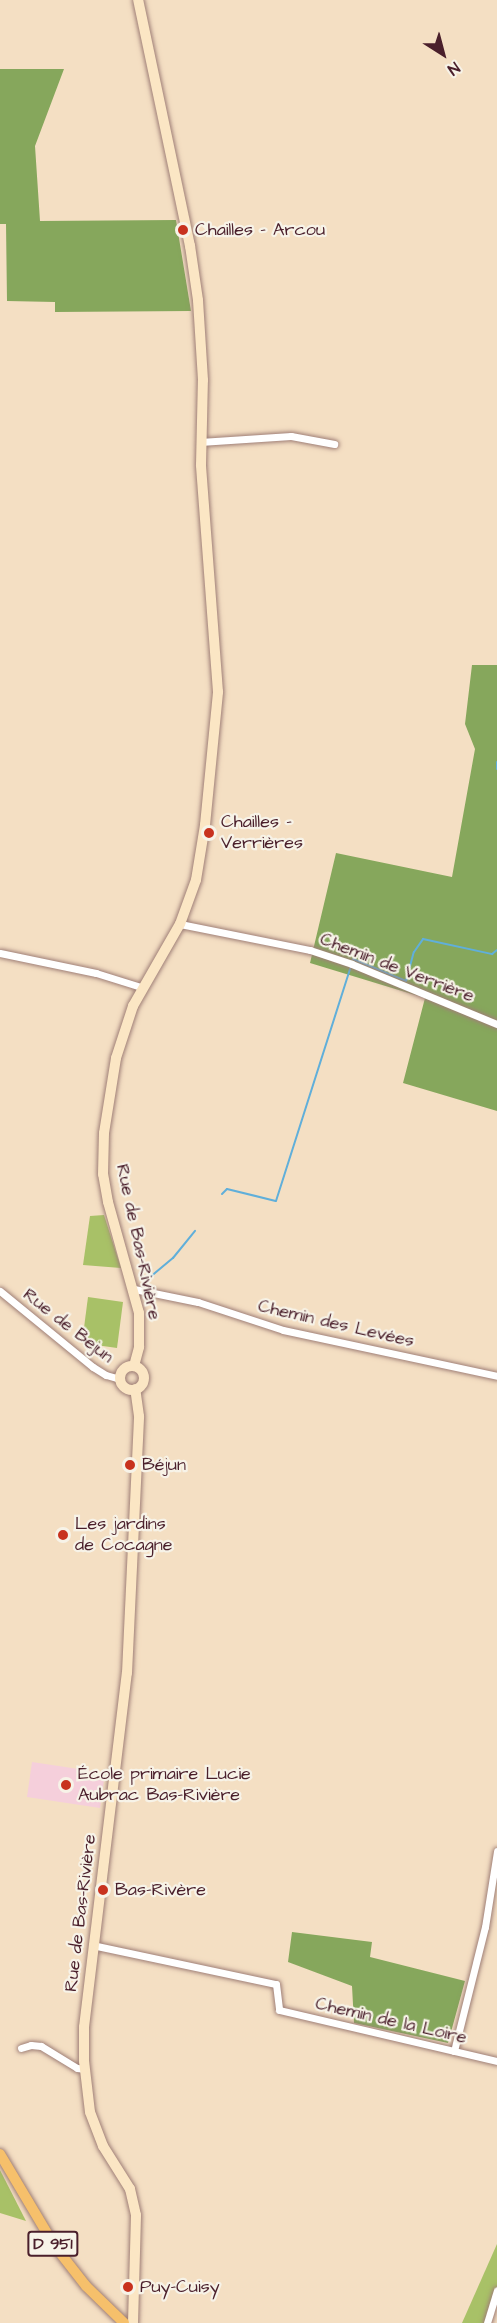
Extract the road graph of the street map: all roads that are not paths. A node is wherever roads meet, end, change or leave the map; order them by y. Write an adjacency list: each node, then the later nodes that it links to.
1 (138, 0): 2 (street, Rue de Bas-Rivière)
2 (200, 442): 3 (street); 4 (street, Rue de Bas-Rivière)
3 (334, 444)
4 (180, 924): 6 (street, Rue de Bas-Rivière); 7 (street, Chemin de Verrière)
5 (0, 953): 6 (street)
6 (141, 987): 8 (street, Rue de Bas-Rivière)
7 (497, 1024)
8 (134, 1289): 10 (street, Rue de Bas-Rivière); 11 (street, Chemin des Levées)
9 (0, 1291): 12 (street, Rue de Bejun)
10 (134, 1366): 12 (street); 13 (street)
11 (497, 1376)
12 (120, 1379): 13 (street)
13 (135, 1389): 15 (street, Rue de Bas-Rivière)
14 (497, 1851): 17 (street)
15 (92, 1945): 17 (street, Chemin de la Loire); 19 (street, Rue de Bas-Rivière)
16 (21, 2048): 19 (street)
17 (454, 2051): 18 (street, Chemin de la Loire)
18 (497, 2061)
19 (85, 2069): 22 (street, Rue de Bas-Rivière)
20 (0, 2154): 22 (main road, D 951)
21 (497, 2291): 23 (street)
22 (126, 2322)
23 (487, 2323)

